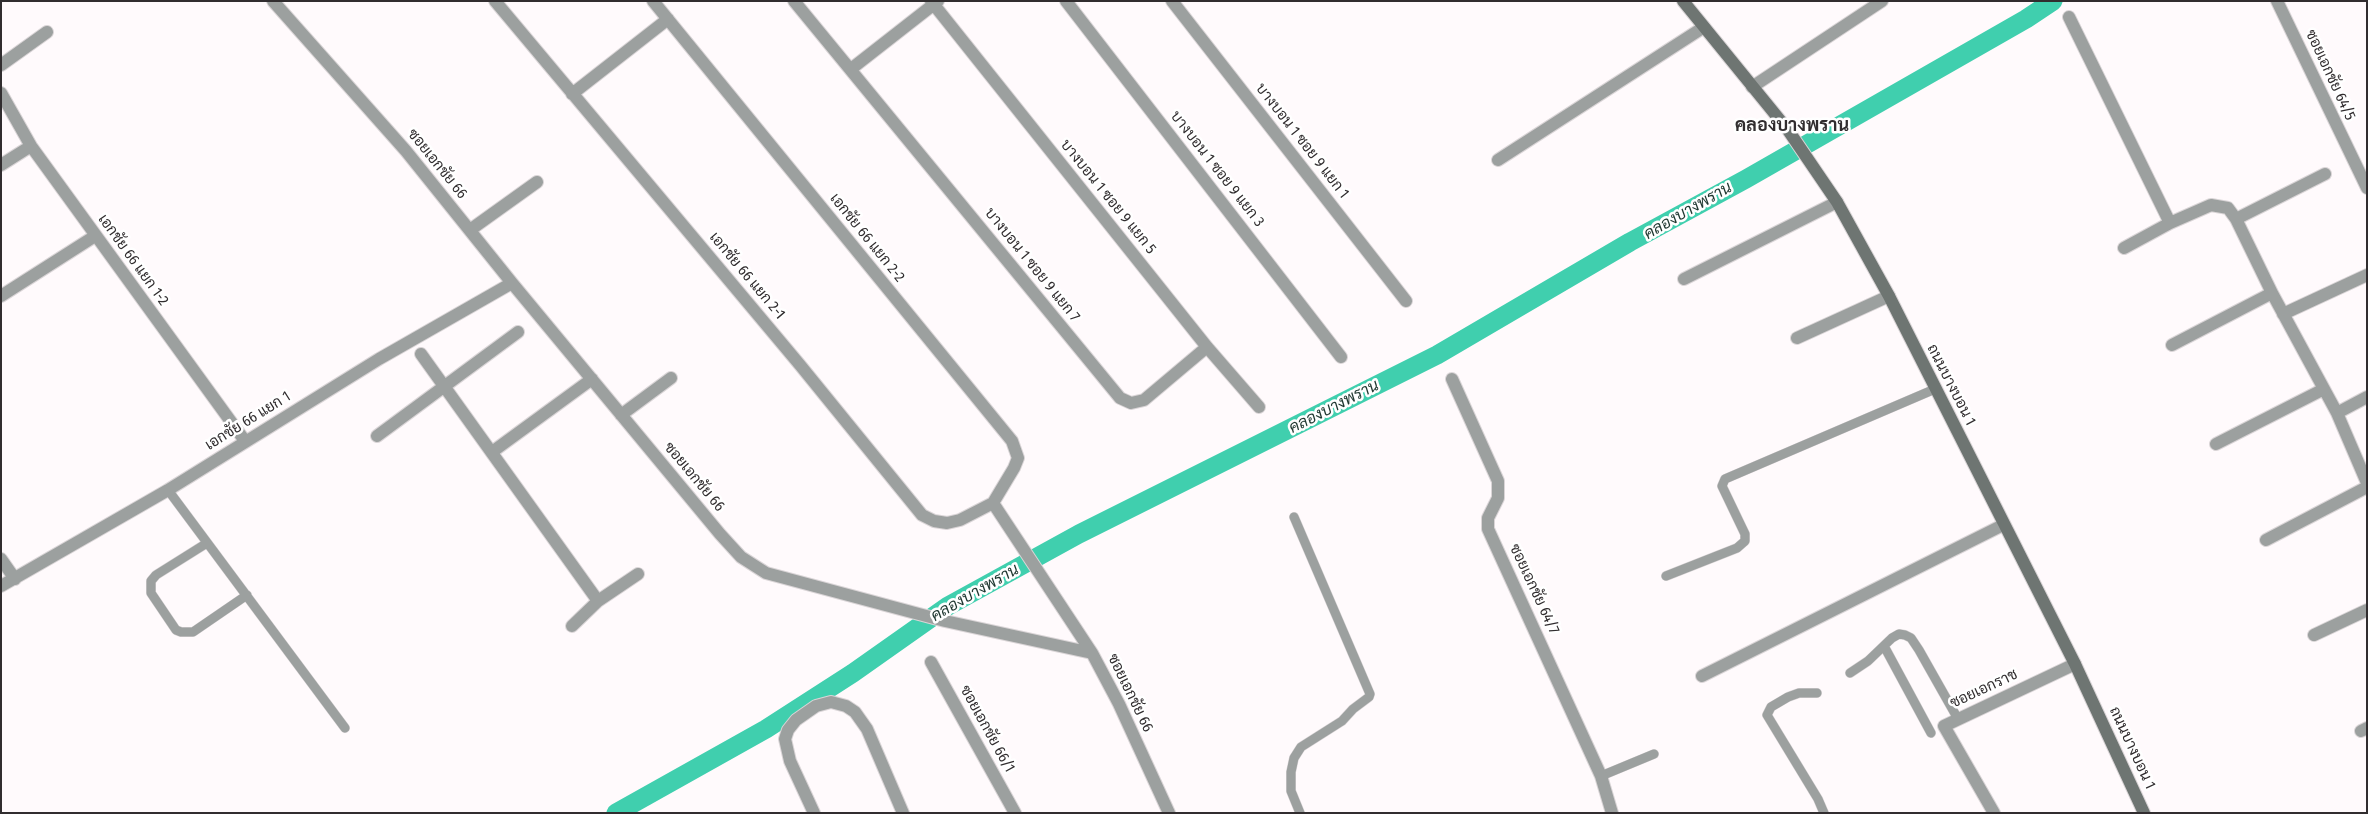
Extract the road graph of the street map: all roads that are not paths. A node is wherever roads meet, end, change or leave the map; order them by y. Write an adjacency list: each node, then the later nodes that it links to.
1 (273, 1): 29 (street, ซอยเอกชัย 66)
2 (495, 1): 19 (street, เอกชัย 66 แยก 2-1)
3 (653, 1): 12 (street, เอกชัย 66 แยก 2-2)
4 (794, 1): 16 (street, บางบอน 1 ซอย 9 แยก 7)
5 (1066, 1): 45 (street, บางบอน 1 ซอย 9 แยก 3)
6 (1172, 1): 38 (street, บางบอน 1 ซอย 9 แยก 1)
7 (1683, 1): 13 (main road, ถนนบางบอน 1)
8 (1882, 1): 17 (street)
9 (2277, 1): 25 (street, ซอยเอกชัย 64/5)
10 (934, 2): 16 (street); 43 (street, บางบอน 1 ซอย 9 แยก 5)
11 (2069, 17): 28 (street)
12 (668, 20): 19 (street); 62 (street, เอกชัย 66 แยก 2-2)
13 (1704, 27): 17 (main road, ถนนบางบอน 1); 21 (street)
14 (47, 32): 15 (street)
15 (1, 65)
16 (851, 69): 43 (street, บางบอน 1 ซอย 9 แยก 7)
17 (1752, 86): 26 (main road, ถนนบางบอน 1)
18 (1, 93): 20 (street, เอกชัย 66 แยก 1-2)
19 (572, 94): 62 (street, เอกชัย 66 แยก 2-1)
20 (31, 146): 22 (street); 30 (street, เอกชัย 66 แยก 1-2)
21 (1498, 160)
22 (1, 165)
23 (2325, 174): 27 (street)
24 (537, 182): 29 (street)
25 (2367, 188)
26 (1837, 202): 33 (street); 37 (main road, ถนนบางบอน 1)
27 (2236, 219): 28 (street); 35 (street)
28 (2170, 223): 31 (street)
29 (470, 230): 34 (street, ซอยเอกชัย 66)
30 (95, 236): 36 (street); 57 (street, เอกชัย 66 แยก 1-2)
31 (2124, 248)
32 (2367, 275): 39 (street)
33 (1684, 279)
34 (512, 283): 47 (street, ซอยเอกชัย 66); 57 (street, เอกชัย 66 แยก 1)
35 (2272, 293): 39 (street); 42 (street)
36 (1, 296)
37 (1889, 296): 41 (street); 50 (main road, ถนนบางบอน 1)
38 (1406, 301)
39 (2284, 314): 51 (street)
40 (518, 332): 49 (street)
41 (1797, 338)
42 (2172, 345)
43 (1207, 347): 53 (street, บางบอน 1 ซอย 9 แยก 5)
44 (421, 354): 49 (street)
45 (1341, 357)
46 (671, 378): 55 (street)
47 (592, 379): 55 (street, ซอยเอกชัย 66); 59 (street)
48 (1452, 379): 88 (street, ซอยเอกชัย 64/7)
49 (445, 387): 56 (street); 59 (street)
50 (1935, 389): 64 (main road, ถนนบางบอน 1); 69 (lane)
51 (2324, 389): 54 (street); 58 (street)
52 (2367, 398): 54 (street)
53 (1259, 408)
54 (2336, 413): 60 (street)
55 (621, 415): 78 (street, ซอยเอกชัย 66)
56 (377, 436)
57 (245, 441): 61 (street, เอกชัย 66 แยก 1)
58 (2216, 444)
59 (492, 452): 73 (street)
60 (2367, 485): 65 (street)
61 (168, 490): 66 (lane); 70 (street, เอกชัย 66 แยก 1)
62 (993, 503): 78 (street)
63 (1294, 517): 93 (lane)
64 (2003, 525): 80 (main road, ถนนบางบอน 1); 82 (street)
65 (2266, 540)
66 (207, 543): 72 (lane); 72 (lane)
67 (1, 559): 70 (street)
68 (638, 574): 73 (street)
69 (1666, 576)
70 (15, 579): 71 (street, เอกชัย 66 แยก 1)
71 (1, 586)
72 (247, 595): 85 (lane)
73 (598, 602): 75 (street)
74 (2367, 610): 76 (street)
75 (572, 626)
76 (2314, 635)
77 (1884, 646): 81 (lane); 84 (lane); 86 (lane)
78 (1092, 653): 92 (street, ซอยเอกชัย 66)
79 (932, 662): 91 (street, ซอยเอกชัย 66/1)
80 (2074, 664): 84 (street, ซอยเอกราช); 97 (main road, ถนนบางบอน 1)
81 (1850, 673)
82 (1702, 676)
83 (1817, 693): 95 (lane)
84 (1958, 719): 96 (street, ซอยเอกราช)
85 (346, 728)
86 (1931, 732)
87 (1654, 754): 88 (lane)
88 (1601, 776): 94 (street, ซอยเอกชัย 64/7)
89 (814, 813): 90 (street)
90 (904, 813)
91 (1015, 813)
92 (1170, 813)
93 (1300, 813)
94 (1612, 813)
95 (1824, 813)
96 (1994, 813)
97 (2144, 813)

